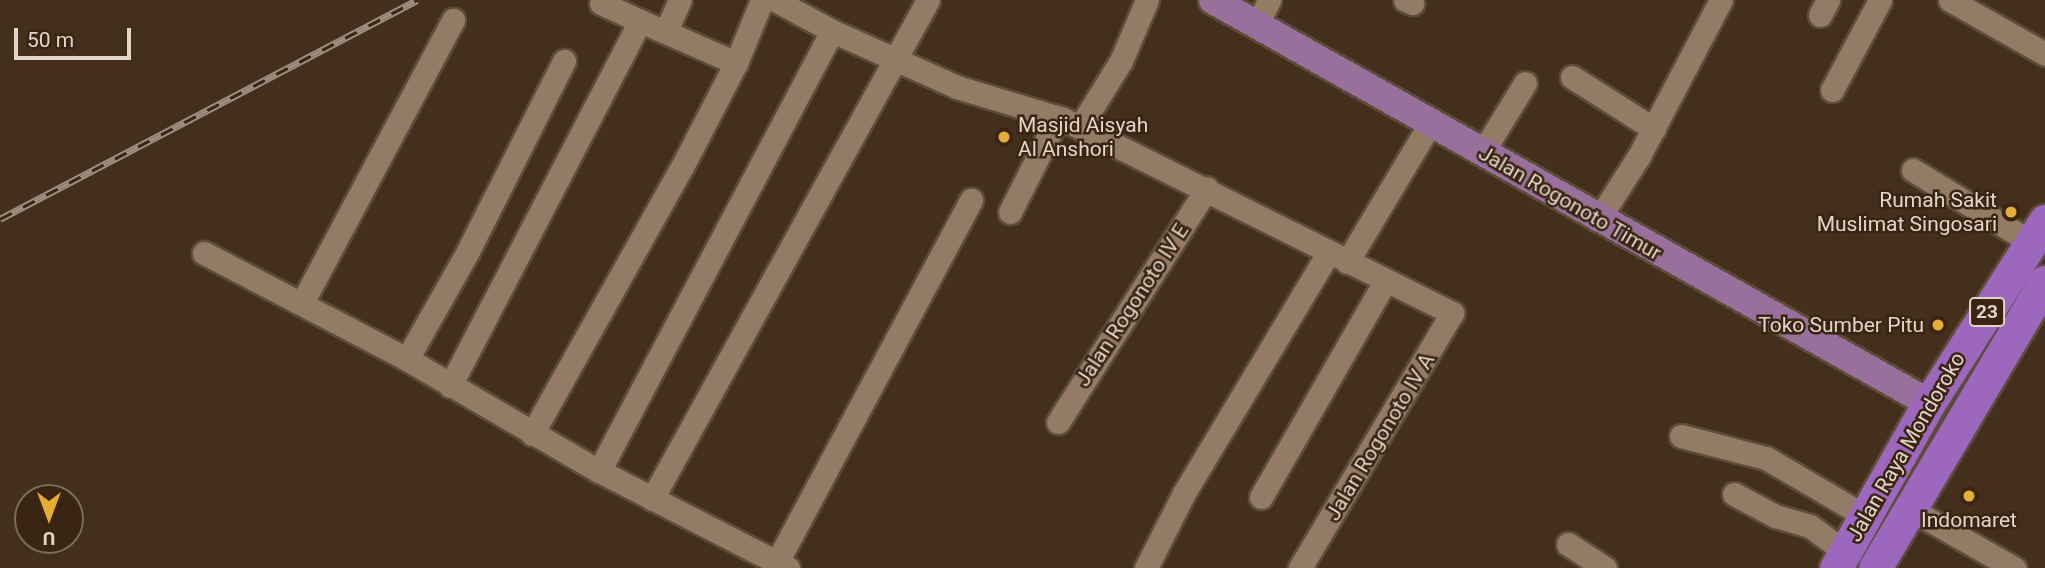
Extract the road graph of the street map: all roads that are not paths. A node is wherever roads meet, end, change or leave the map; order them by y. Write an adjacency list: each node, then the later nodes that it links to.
1 (680, 0): 14 (street)
2 (762, 0): 19 (street)
3 (775, 0): 15 (street)
4 (928, 0): 18 (street)
5 (1147, 0): 25 (street)
6 (1213, 0): 11 (main road, Jalan Rogonoto Timur)
7 (1721, 0): 26 (street)
8 (1880, 0): 22 (street)
9 (1950, 0): 16 (street)
10 (601, 3): 13 (street)
11 (1263, 12): 24 (main road, Jalan Rogonoto Timur)
12 (453, 20): 38 (street)
13 (640, 21): 14 (street); 40 (street)
14 (666, 31): 19 (street)
15 (832, 31): 18 (street); 46 (street)
16 (2045, 54)
17 (564, 61): 39 (street)
18 (894, 62): 23 (street); 49 (street)
19 (736, 63): 44 (street)
20 (1572, 77): 26 (street)
21 (1525, 83): 27 (street)
22 (1832, 90)
23 (1058, 117): 25 (street); 31 (street)
24 (1430, 124): 27 (main road, Jalan Rogonoto Timur); 35 (street)
25 (1080, 128): 29 (street)
26 (1654, 129): 32 (street)
27 (1482, 153): 32 (main road, Jalan Rogonoto Timur)
28 (1913, 170): 33 (street)
29 (1207, 188): 35 (street); 43 (street, Jalan Rogonoto IV E)
30 (971, 200): 54 (street)
31 (1010, 212)
32 (1598, 220): 41 (main road, Jalan Rogonoto Timur)
33 (2038, 232): 41 (highway, Jalan Raya Mondoroko / 23)
34 (204, 253): 38 (street)
35 (1338, 257): 36 (street); 55 (street)
36 (1385, 281): 48 (street); 56 (street, Jalan Rogonoto IV A)
37 (2045, 282): 42 (highway, Jalan Raya Mondoroko / 23)
38 (302, 303): 39 (street)
39 (407, 359): 40 (street)
40 (450, 386): 44 (street)
41 (1929, 403): 42 (highway); 51 (highway, Jalan Raya Mondoroko / 23)
42 (1961, 419): 50 (highway, Jalan Raya Mondoroko / 23)
43 (1058, 422)
44 (532, 435): 46 (street)
45 (1681, 436): 51 (street)
46 (599, 471): 49 (street)
47 (1734, 494): 53 (street)
48 (1261, 497)
49 (652, 499): 54 (street)
50 (1910, 509): 58 (highway, Jalan Raya Mondoroko / 23); 59 (street)
51 (1866, 516): 53 (highway, Jalan Raya Mondoroko / 23)
52 (1569, 544): 57 (street)
53 (1841, 560)
54 (782, 565)
55 (1146, 568)
56 (1300, 568)
57 (1605, 568)
58 (1875, 568)
59 (2014, 568)

